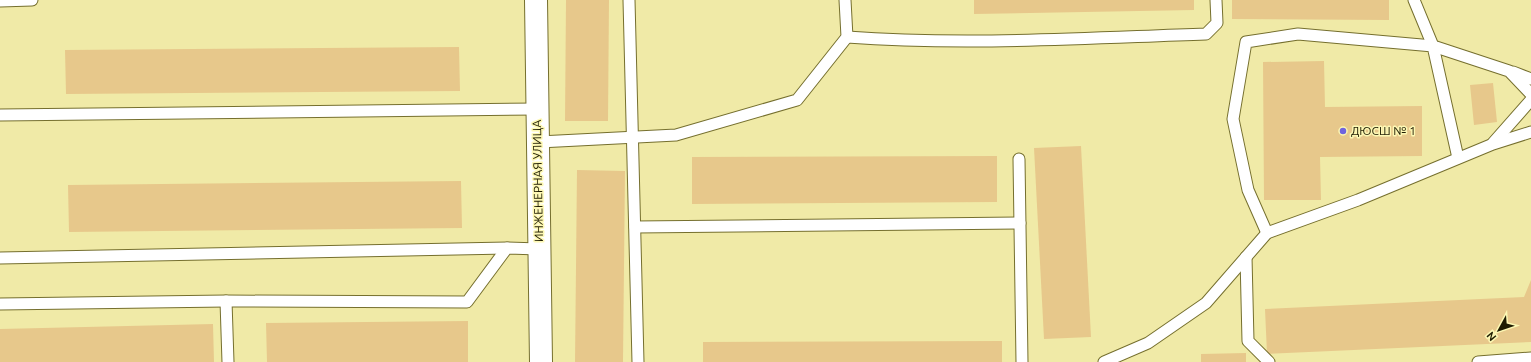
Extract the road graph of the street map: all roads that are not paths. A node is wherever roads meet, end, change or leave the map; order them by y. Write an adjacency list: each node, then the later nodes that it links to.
1 (32, 0): 7 (lane)
2 (536, 0): 14 (street, ИНЖЕНЕРНАЯ УЛИЦА)
3 (629, 0): 17 (lane)
4 (845, 0): 8 (lane)
5 (1216, 0): 8 (lane)
6 (1414, 0): 9 (lane)
7 (0, 1)
8 (847, 37): 17 (lane)
9 (1433, 46): 10 (lane); 20 (lane); 24 (lane)
10 (1509, 70): 11 (lane); 12 (lane)
11 (1531, 79)
12 (1531, 94)
13 (1531, 100): 19 (lane)
14 (538, 109): 15 (lane); 18 (street, ИНЖЕНЕРНАЯ УЛИЦА)
15 (0, 115)
16 (1531, 132): 19 (lane)
17 (632, 138): 18 (lane); 23 (lane)
18 (538, 142): 26 (street, ИНЖЕНЕРНАЯ УЛИЦА)
19 (1493, 144): 20 (lane)
20 (1458, 158): 24 (lane)
21 (1019, 159): 22 (lane)
22 (1020, 223): 23 (lane); 35 (lane)
23 (635, 227): 34 (lane)
24 (1267, 233): 27 (lane)
25 (507, 248): 26 (lane); 28 (lane); 29 (lane)
26 (539, 248): 33 (street, ИНЖЕНЕРНАЯ УЛИЦА)
27 (1246, 257): 36 (lane); 37 (lane)
28 (0, 258)
29 (226, 301): 30 (lane); 32 (lane)
30 (0, 304)
31 (1531, 358): 38 (lane)
32 (228, 362)
33 (541, 362)
34 (638, 362)
35 (1022, 362)
36 (1104, 362)
37 (1269, 362)
38 (1478, 362)

